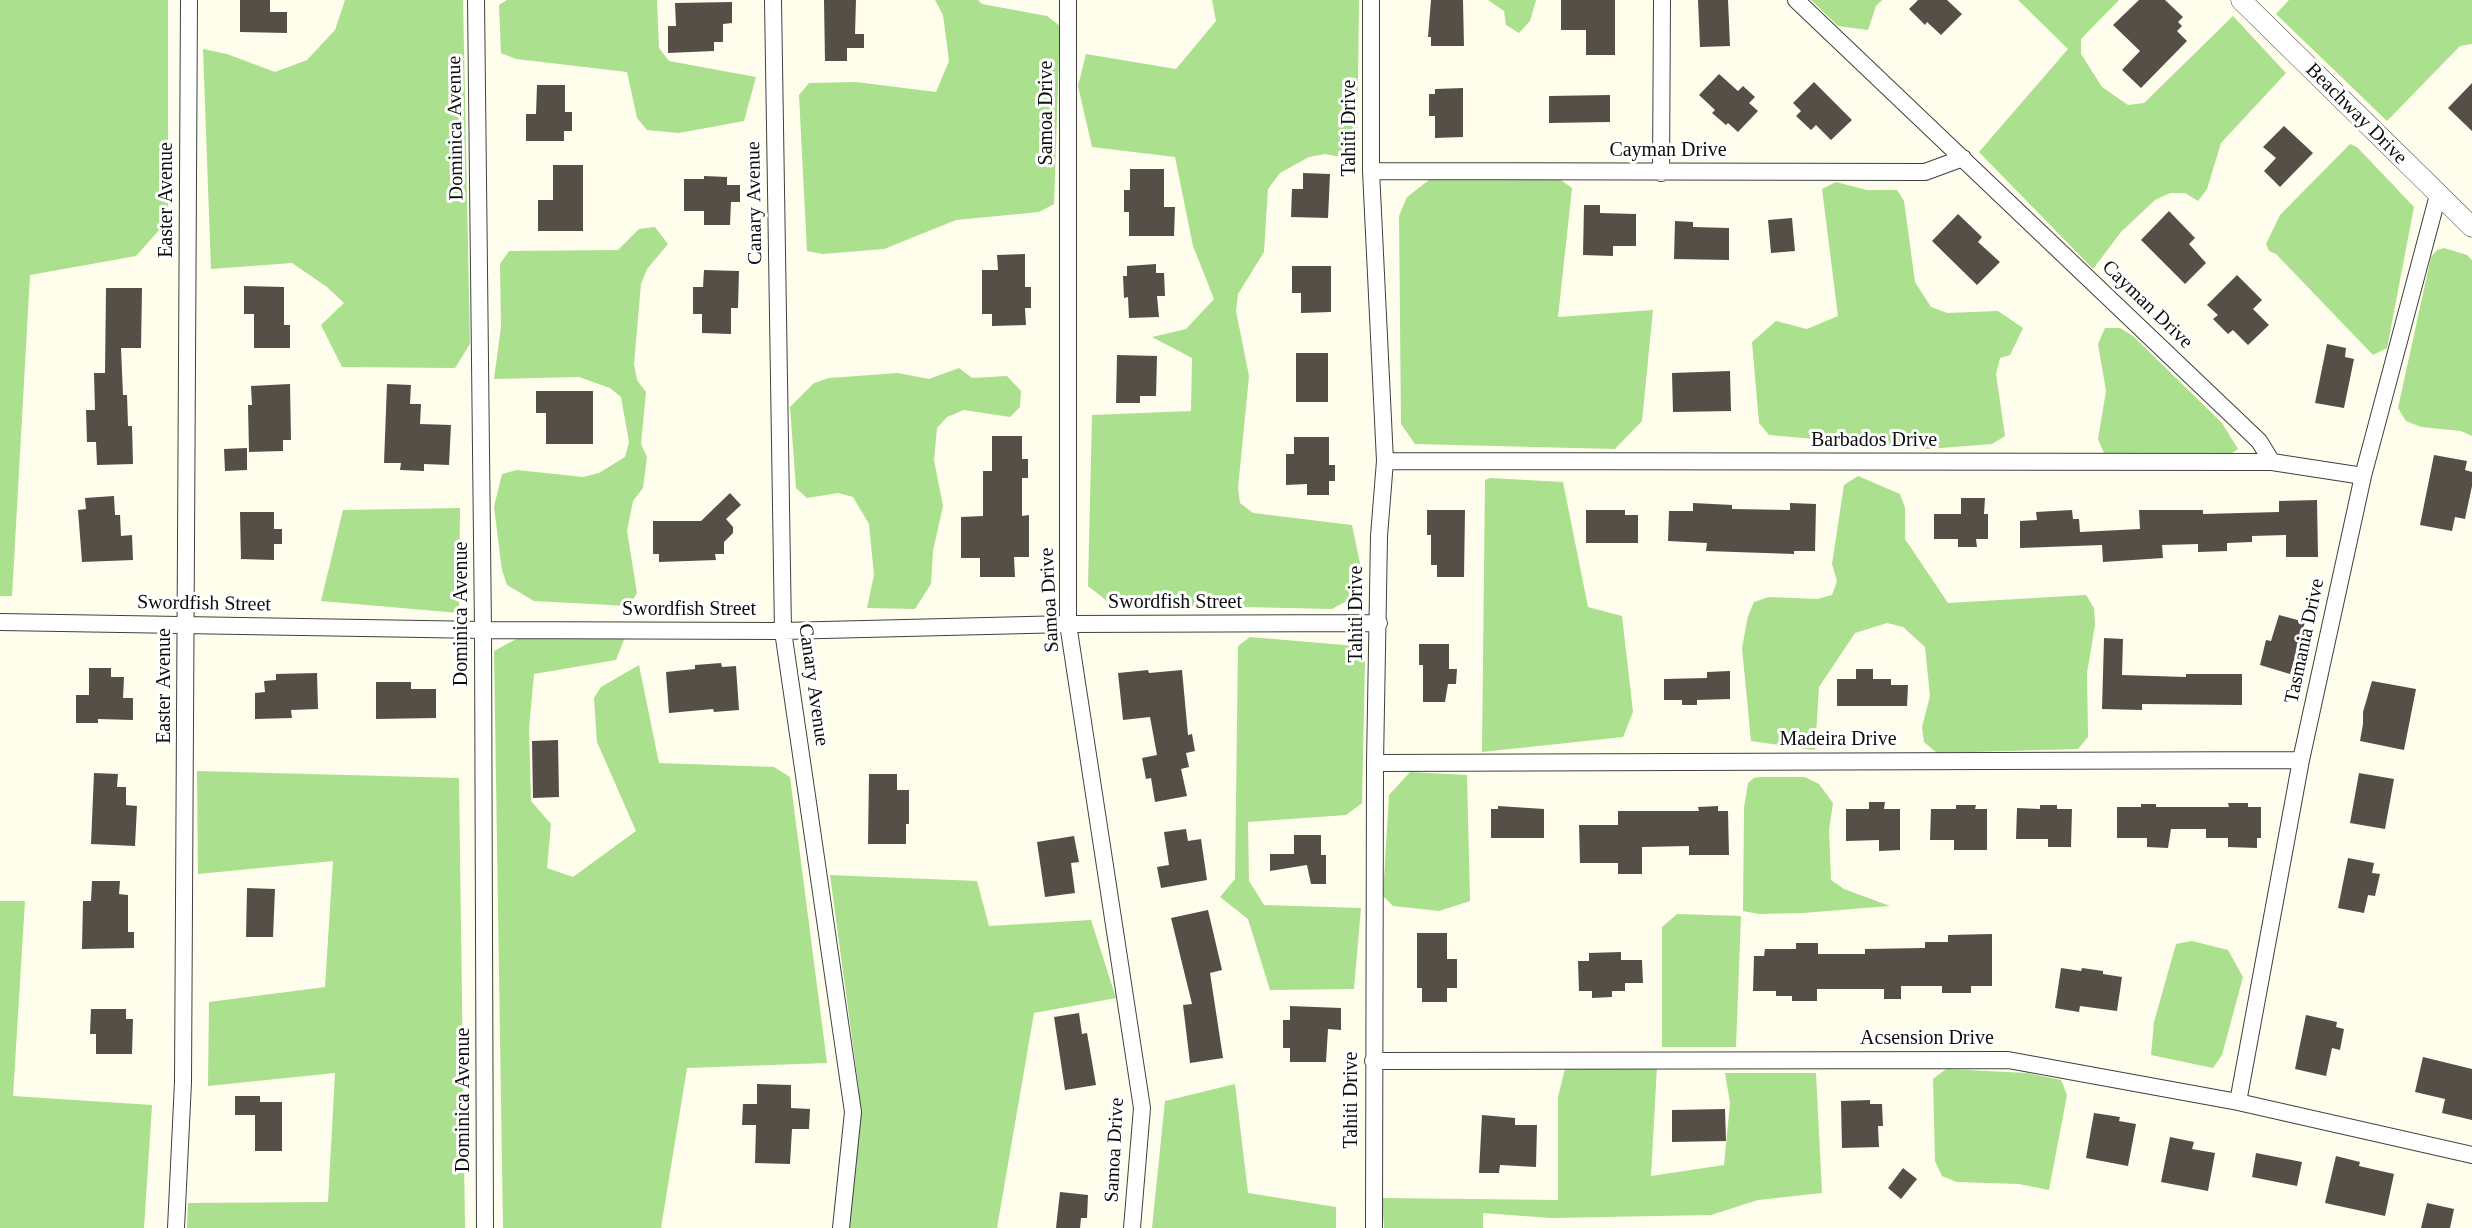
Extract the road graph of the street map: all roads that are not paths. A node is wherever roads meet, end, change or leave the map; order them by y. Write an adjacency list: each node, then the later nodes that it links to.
1 (189, 0): 20 (street, Easter Avenue)
2 (476, 0): 21 (street, Dominica Avenue)
3 (773, 0): 22 (street, Canary Avenue)
4 (1068, 0): 19 (street, Samoa Drive)
5 (1371, 0): 10 (street, Tahiti Drive)
6 (1662, 0): 11 (street)
7 (1796, 0): 9 (street, Cayman Drive)
8 (2241, 0): 12 (street, Beachway Drive)
9 (1963, 158): 11 (street, Cayman Drive); 15 (street, Cayman Drive)
10 (1371, 171): 11 (street, Cayman Drive); 14 (street, Tahiti Drive)
11 (1661, 173)
12 (2438, 195): 13 (street, Beachway Drive); 16 (street, Tasmania Drive)
13 (2472, 227)
14 (1384, 461): 15 (street, Barbados Drive); 18 (street, Tahiti Drive)
15 (2272, 462): 16 (street, Barbados Drive)
16 (2363, 476): 23 (street, Tasmania Drive)
17 (0, 622): 20 (street, Swordfish Street)
18 (1379, 623): 19 (street, Swordfish Street); 24 (street, Tahiti Drive)
19 (1068, 624): 22 (street, Swordfish Street); 31 (street, Samoa Drive)
20 (186, 625): 21 (street, Swordfish Street); 28 (street, Easter Avenue)
21 (483, 630): 22 (street, Swordfish Street); 29 (street, Dominica Avenue)
22 (783, 631): 30 (street, Canary Avenue)
23 (2301, 760): 24 (street, Madeira Drive); 26 (street, Tasmania Drive)
24 (1376, 763): 25 (street, Tahiti Drive)
25 (1373, 1062): 26 (street, Acsension Drive); 32 (street, Tahiti Drive)
26 (2238, 1102): 27 (street, Acsension Drive)
27 (2472, 1155)
28 (176, 1228)
29 (485, 1228)
30 (841, 1228)
31 (1132, 1228)
32 (1374, 1228)

